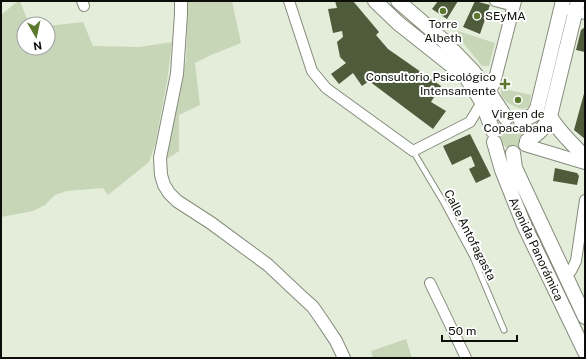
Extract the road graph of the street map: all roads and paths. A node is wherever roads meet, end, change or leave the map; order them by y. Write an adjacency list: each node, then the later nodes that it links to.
1 (181, 1): 26 (street)
2 (289, 1): 15 (street)
3 (376, 1): 9 (main road, Avenida Panorámica)
4 (398, 1): 9 (main road, Avenida Panorámica)
5 (495, 1): 6 (street)
6 (514, 3): 9 (street)
7 (562, 5): 8 (street); 12 (main road)
8 (580, 9): 10 (main road)
9 (485, 97): 11 (main road, Avenida Panorámica); 13 (main road, Avenida Panorámica); 15 (street)
10 (550, 116): 14 (main road); 17 (main road)
11 (506, 118): 12 (main road); 13 (main road)
12 (521, 121): 14 (main road)
13 (493, 137): 16 (main road); 23 (main road, Avenida Panorámica)
14 (526, 143): 16 (main road); 18 (street)
15 (413, 151): 24 (lane, Calle Antofagasta)
16 (513, 153): 20 (main road, Avenida Panorámica)
17 (585, 158)
18 (585, 163)
19 (585, 200): 20 (street)
20 (565, 275): 22 (main road, Avenida Panorámica)
21 (430, 283): 27 (street)
22 (585, 316): 23 (main road)
23 (570, 322): 25 (main road, Avenida Panorámica)
24 (504, 330)
25 (585, 352)
26 (344, 358)
27 (466, 358)

